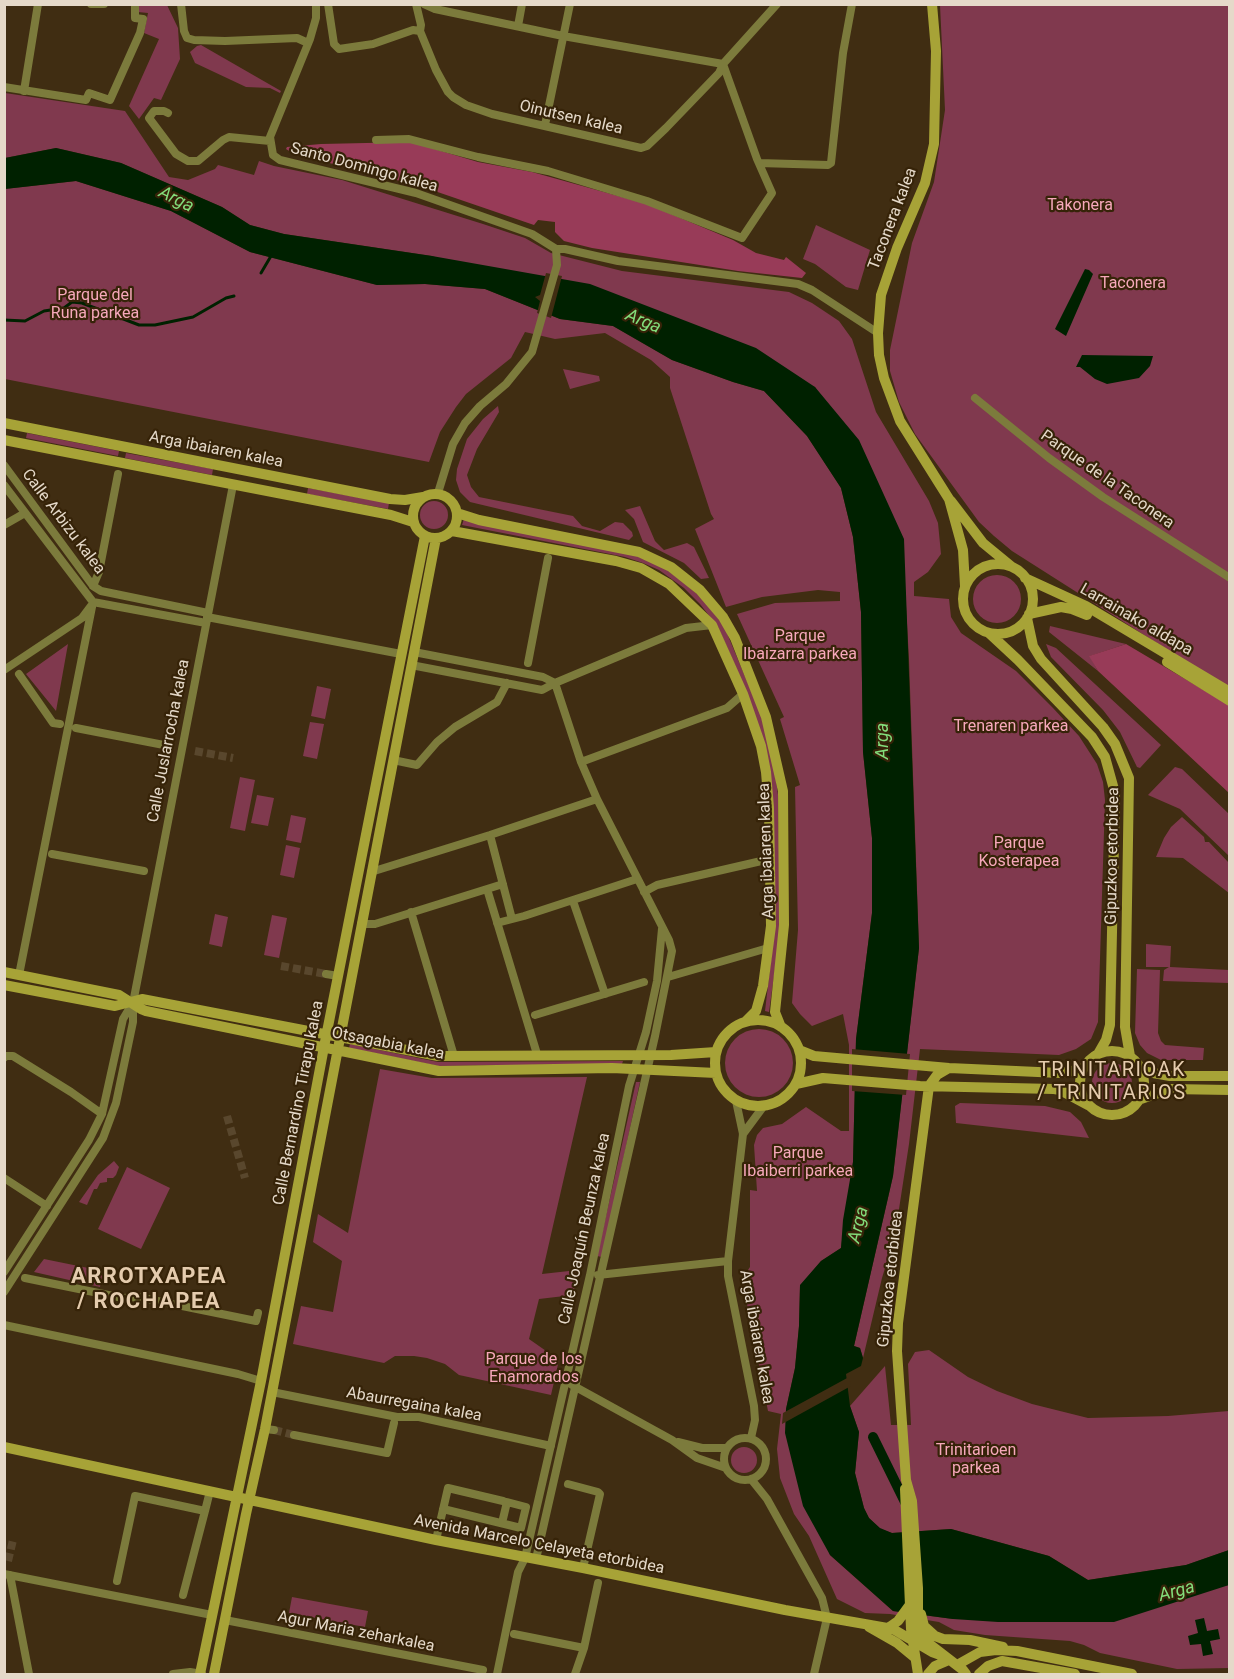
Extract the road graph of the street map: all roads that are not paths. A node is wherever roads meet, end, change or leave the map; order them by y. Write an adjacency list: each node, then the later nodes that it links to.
1 (38, 4): 21 (street)
2 (92, 4): 3 (street)
3 (104, 4)
4 (135, 4): 21 (street)
5 (181, 4): 18 (street)
6 (316, 4): 18 (street, Santo Domingo kalea)
7 (328, 4): 16 (street)
8 (416, 4): 16 (street, Oinutsen kalea)
9 (424, 4): 15 (street)
10 (522, 4): 15 (street)
11 (570, 4): 17 (street)
12 (777, 4): 19 (street)
13 (852, 4): 26 (street)
14 (932, 4): 28 (street, Taconera kalea)
15 (518, 26): 17 (street)
16 (420, 31): 23 (street, Oinutsen kalea)
17 (563, 36): 19 (street); 23 (street)
18 (308, 43): 25 (street, Santo Domingo kalea)
19 (723, 64): 23 (street, Oinutsen kalea); 26 (street)
20 (4, 87): 21 (street)
21 (24, 91)
22 (168, 113): 25 (street)
23 (545, 125)
24 (376, 140): 26 (street)
25 (270, 141): 27 (street, Santo Domingo kalea)
26 (759, 163)
27 (557, 257): 28 (street); 36 (street)
28 (878, 333): 38 (street, Taconera kalea)
29 (975, 398): 49 (street, Parque de la Taconera)
30 (4, 423): 37 (street, Arga ibaiaren kalea)
31 (4, 440): 35 (street, Arga ibaiaren kalea)
32 (4, 465): 50 (street, Calle Arbizu kalea)
33 (118, 474): 50 (street)
34 (4, 485): 39 (street, Calle Arbizu kalea)
35 (233, 485): 41 (street, Arga ibaiaren kalea); 54 (street, Calle Juslarrocha kalea)
36 (438, 493): 37 (street); 40 (street)
37 (423, 497): 41 (street)
38 (949, 499): 47 (street, Taconera kalea); 51 (street, Taconera kalea)
39 (25, 513): 42 (street); 52 (street, Calle Arbizu kalea)
40 (457, 513): 43 (street); 101 (street, Arga ibaiaren kalea)
41 (413, 522): 44 (street)
42 (4, 525)
43 (452, 531): 45 (street); 55 (street, Arga ibaiaren kalea)
44 (425, 536): 45 (street); 58 (street, Calle Bernardino Tirapu kalea)
45 (436, 538): 57 (street, Calle Bernardino Tirapu kalea)
46 (548, 558): 59 (street)
47 (1014, 568): 48 (street); 51 (street)
48 (1025, 578): 53 (street); 65 (street, Larrainako aldapa)
49 (1230, 578)
50 (93, 586): 54 (street, Calle Arbizu kalea)
51 (965, 586): 56 (street)
52 (93, 602): 54 (street, Calle Arbizu kalea); 61 (street); 92 (street)
53 (1028, 616): 56 (street); 67 (street, Larrainako aldapa); 112 (street, Gipuzkoa etorbidea)
54 (207, 618): 58 (street, Calle Arbizu kalea); 98 (street, Calle Juslarrocha kalea)
55 (712, 625): 63 (street); 66 (street, Arga ibaiaren kalea)
56 (989, 633): 109 (street, Gipuzkoa etorbidea)
57 (414, 652): 60 (street, Calle Bernardino Tirapu kalea); 63 (street)
58 (401, 654): 93 (street, Calle Bernardino Tirapu kalea)
59 (528, 663)
60 (411, 665): 64 (street); 71 (street, Calle Bernardino Tirapu kalea)
61 (4, 670)
62 (19, 675): 68 (street)
63 (555, 682): 64 (street); 72 (street, Calle Joaquín Beunza kalea)
64 (507, 683): 71 (street)
65 (1230, 692)
66 (743, 694): 72 (street); 76 (street, Arga ibaiaren kalea)
67 (1230, 701)
68 (60, 724)
69 (76, 728): 70 (street)
70 (169, 746)
71 (393, 760): 78 (street, Calle Bernardino Tirapu kalea)
72 (581, 762): 73 (street, Calle Joaquín Beunza kalea)
73 (597, 799): 74 (street); 79 (street, Calle Joaquín Beunza kalea)
74 (490, 835): 78 (street); 80 (street)
75 (52, 854): 77 (street)
76 (770, 859): 82 (street); 89 (street, Arga ibaiaren kalea)
77 (144, 872)
78 (371, 872): 87 (street, Calle Bernardino Tirapu kalea)
79 (637, 879): 82 (street, Calle Joaquín Beunza kalea); 83 (street)
80 (503, 884): 81 (street); 85 (street)
81 (488, 889): 84 (street); 86 (street)
82 (644, 892): 88 (street, Calle Joaquín Beunza kalea)
83 (573, 901): 85 (street); 97 (street)
84 (411, 912): 87 (street); 111 (street)
85 (512, 919): 86 (street)
86 (497, 923): 108 (street)
87 (361, 924): 103 (street, Calle Bernardino Tirapu kalea)
88 (662, 929): 94 (street, Calle Joaquín Beunza kalea); 110 (street, Calle Joaquín Beunza kalea)
89 (768, 948): 94 (street); 100 (street, Arga ibaiaren kalea)
90 (4, 972): 92 (street, Otsagabia kalea)
91 (326, 974): 93 (street)
92 (19, 975): 98 (street, Otsagabia kalea)
93 (338, 976): 102 (street, Calle Bernardino Tirapu kalea)
94 (668, 977): 110 (street, Calle Joaquín Beunza kalea)
95 (644, 982): 97 (street)
96 (4, 985): 98 (street, Otsagabia kalea)
97 (605, 994): 99 (street)
98 (133, 1003): 102 (street, Otsagabia kalea); 104 (street, Otsagabia kalea); 128 (street, Calle Juslarrocha kalea); 137 (street, Calle Juslarrocha kalea)
99 (535, 1015)
100 (745, 1022): 101 (street); 107 (street)
101 (781, 1027): 106 (street)
102 (327, 1035): 103 (street, Otsagabia kalea); 104 (street, Calle Bernardino Tirapu kalea)
103 (339, 1036): 105 (street, Calle Bernardino Tirapu kalea); 111 (street, Otsagabia kalea)
104 (324, 1047): 105 (street, Otsagabia kalea); 140 (street, Calle Bernardino Tirapu kalea)
105 (338, 1050): 115 (street, Otsagabia kalea); 143 (street, Calle Bernardino Tirapu kalea)
106 (799, 1050): 114 (street); 121 (street)
107 (716, 1052): 110 (street, Otsagabia kalea); 119 (street)
108 (537, 1054): 110 (street, Otsagabia kalea); 111 (street, Otsagabia kalea)
109 (1098, 1054): 112 (street); 116 (street)
110 (646, 1055): 115 (street, Calle Joaquín Beunza kalea); 117 (street, Calle Joaquín Beunza kalea)
111 (454, 1056)
112 (1130, 1056): 118 (street)
113 (5, 1057): 128 (street)
114 (949, 1068): 116 (street); 122 (street)
115 (634, 1069): 117 (street, Otsagabia kalea); 134 (street, Calle Joaquín Beunza kalea)
116 (1083, 1069): 126 (street)
117 (648, 1070): 119 (street, Otsagabia kalea); 135 (street, Calle Joaquín Beunza kalea)
118 (1142, 1071): 120 (street); 124 (street)
119 (716, 1073): 125 (street)
120 (1230, 1076)
121 (796, 1084): 122 (street); 127 (street)
122 (929, 1086): 126 (street); 168 (street, Gipuzkoa etorbidea)
123 (1230, 1090): 124 (street)
124 (1141, 1099): 126 (street)
125 (736, 1101): 127 (street); 129 (street, Arga ibaiaren kalea)
126 (1088, 1105)
127 (763, 1107): 129 (street, Arga ibaiaren kalea)
128 (102, 1114): 131 (street, Calle Juslarrocha kalea)
129 (743, 1134): 132 (street, Arga ibaiaren kalea)
130 (4, 1178): 131 (street)
131 (46, 1206): 133 (street, Calle Juslarrocha kalea)
132 (728, 1261): 135 (street); 146 (street, Arga ibaiaren kalea)
133 (4, 1272)
134 (590, 1275): 135 (street); 141 (street, Calle Joaquín Beunza kalea)
135 (600, 1275): 142 (street, Calle Joaquín Beunza kalea)
136 (25, 1278): 138 (street)
137 (4, 1292)
138 (258, 1313)
139 (4, 1325): 140 (street)
140 (261, 1381): 155 (street, Calle Bernardino Tirapu kalea)
141 (566, 1383): 142 (street); 148 (street, Calle Joaquín Beunza kalea)
142 (576, 1387): 147 (street); 162 (street, Calle Joaquín Beunza kalea)
143 (272, 1392): 148 (street, Abaurregaina kalea); 156 (street, Calle Bernardino Tirapu kalea)
144 (394, 1423): 145 (street, Abaurregaina kalea)
145 (294, 1435)
146 (751, 1438): 150 (street); 152 (street)
147 (672, 1440): 150 (street); 151 (street)
148 (550, 1446): 162 (street, Calle Joaquín Beunza kalea)
149 (4, 1447): 154 (street, Avenida Marcelo Celayeta etorbidea)
150 (726, 1448): 151 (street)
151 (726, 1468): 152 (street)
152 (751, 1479): 170 (street)
153 (568, 1484): 163 (street)
154 (210, 1491): 155 (street, Avenida Marcelo Celayeta etorbidea); 159 (street)
155 (236, 1497): 156 (street, Avenida Marcelo Celayeta etorbidea); 169 (street, Calle Bernardino Tirapu kalea)
156 (249, 1501): 161 (street, Avenida Marcelo Celayeta etorbidea); 171 (street, Calle Bernardino Tirapu kalea)
157 (503, 1501): 158 (street)
158 (443, 1509): 160 (street); 161 (street)
159 (205, 1511): 165 (street); 167 (street)
160 (502, 1523)
161 (435, 1540): 162 (street, Avenida Marcelo Celayeta etorbidea)
162 (531, 1558): 163 (street, Avenida Marcelo Celayeta etorbidea); 185 (street, Calle Joaquín Beunza kalea)
163 (583, 1568): 170 (street, Avenida Marcelo Celayeta etorbidea)
164 (7, 1574): 169 (street); 181 (street)
165 (117, 1581)
166 (598, 1583): 176 (street)
167 (183, 1595)
168 (913, 1606): 173 (street); 174 (street, Gipuzkoa etorbidea); 174 (street)
169 (212, 1615): 183 (street, Calle Bernardino Tirapu kalea)
170 (827, 1618): 172 (street, Avenida Marcelo Celayeta etorbidea); 187 (street)
171 (225, 1620): 180 (street, Agur Maria zeharkalea); 184 (street, Calle Bernardino Tirapu kalea)
172 (863, 1624): 173 (street, Avenida Marcelo Celayeta etorbidea); 178 (street, Avenida Marcelo Celayeta etorbidea)
173 (888, 1628): 174 (street, Avenida Marcelo Celayeta etorbidea)
174 (917, 1631): 177 (street); 178 (street); 179 (street)
175 (514, 1634): 176 (street)
176 (584, 1648): 186 (street)
177 (1017, 1651): 179 (street); 193 (street)
178 (914, 1657): 188 (street)
179 (950, 1660): 189 (street); 190 (street)
180 (483, 1670)
181 (29, 1674)
182 (173, 1674): 183 (street)
183 (200, 1674)
184 (214, 1674)
185 (497, 1674)
186 (575, 1674)
187 (814, 1674)
188 (918, 1674)
189 (928, 1674)
190 (966, 1674)
191 (979, 1674): 192 (street)
192 (1075, 1674)
193 (1132, 1674)

